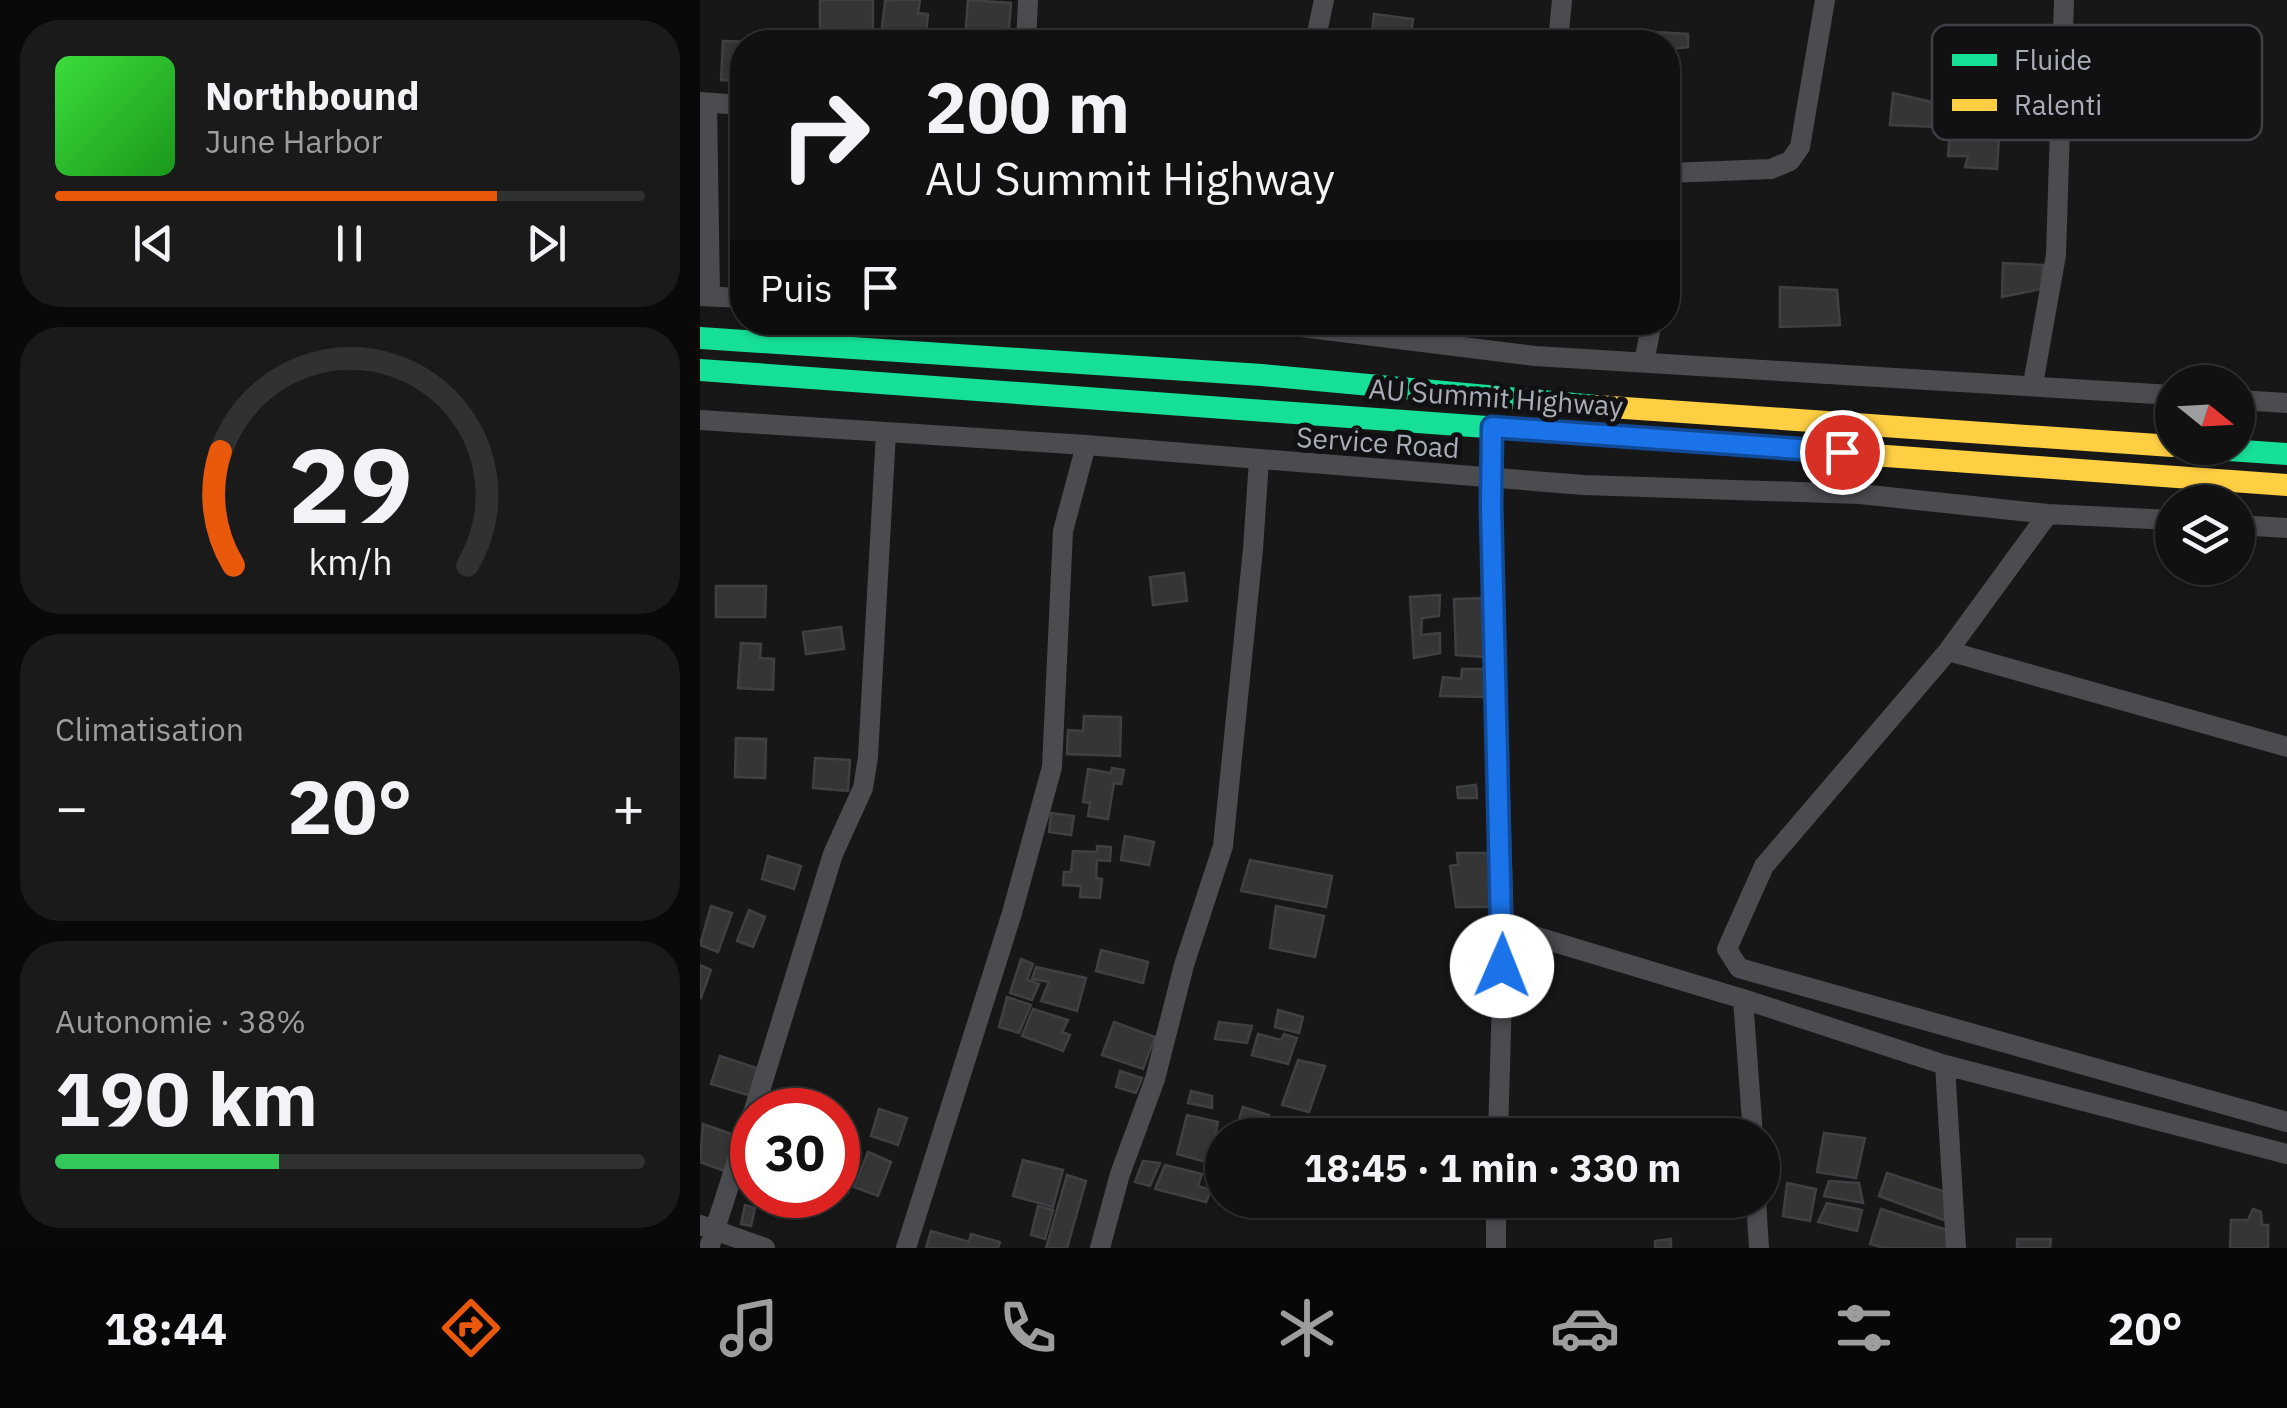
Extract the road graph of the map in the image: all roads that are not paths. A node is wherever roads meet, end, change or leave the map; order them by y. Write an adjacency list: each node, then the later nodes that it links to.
1 (1028, 0): 7 (street)
2 (1324, 0): 8 (street)
3 (1562, 0): 9 (street)
4 (1825, 0): 13 (street)
5 (2064, 0): 6 (street)
6 (2063, 25)
7 (1027, 30)
8 (1318, 30)
9 (1559, 30)
10 (704, 102): 11 (street); 14 (street)
11 (730, 104)
12 (2060, 140): 21 (street)
13 (1680, 172)
14 (705, 296): 15 (street)
15 (730, 297)
16 (1372, 335): 19 (street)
17 (1649, 335): 19 (street)
18 (700, 338): 29 (main road, AU Summit Highway)
19 (1644, 362): 21 (street)
20 (700, 370): 26 (main road, AU Summit Highway)
21 (2033, 384): 22 (street)
22 (2155, 394)
23 (2255, 401): 24 (street)
24 (2287, 404)
25 (700, 420): 27 (street, Service Road)
26 (1492, 427): 33 (street); 34 (main road, AU Summit Highway)
27 (886, 432): 28 (street, Service Road); 44 (street)
28 (1086, 445): 32 (street, Service Road); 54 (street)
29 (2155, 445)
30 (2255, 452): 31 (main road)
31 (2287, 454)
32 (1259, 460): 33 (street, Service Road); 55 (street)
33 (1491, 478): 35 (street, Service Road); 41 (street)
34 (2287, 485)
35 (2048, 514): 36 (street, Service Road); 39 (street)
36 (2155, 519)
37 (2255, 526): 38 (street)
38 (2287, 528)
39 (1948, 651): 40 (street); 47 (street)
40 (2287, 747)
41 (1504, 927): 42 (street); 45 (street)
42 (1742, 999): 43 (street); 46 (street)
43 (1945, 1066): 48 (street); 58 (street)
44 (760, 1088)
45 (1498, 1118)
46 (1751, 1118)
47 (2287, 1122)
48 (2287, 1154)
49 (730, 1174): 52 (street)
50 (1496, 1218): 56 (street)
51 (1757, 1218): 57 (street)
52 (708, 1234): 53 (street)
53 (765, 1248)
54 (906, 1248)
55 (1100, 1248)
56 (1496, 1248)
57 (1759, 1248)
58 (1956, 1248)

